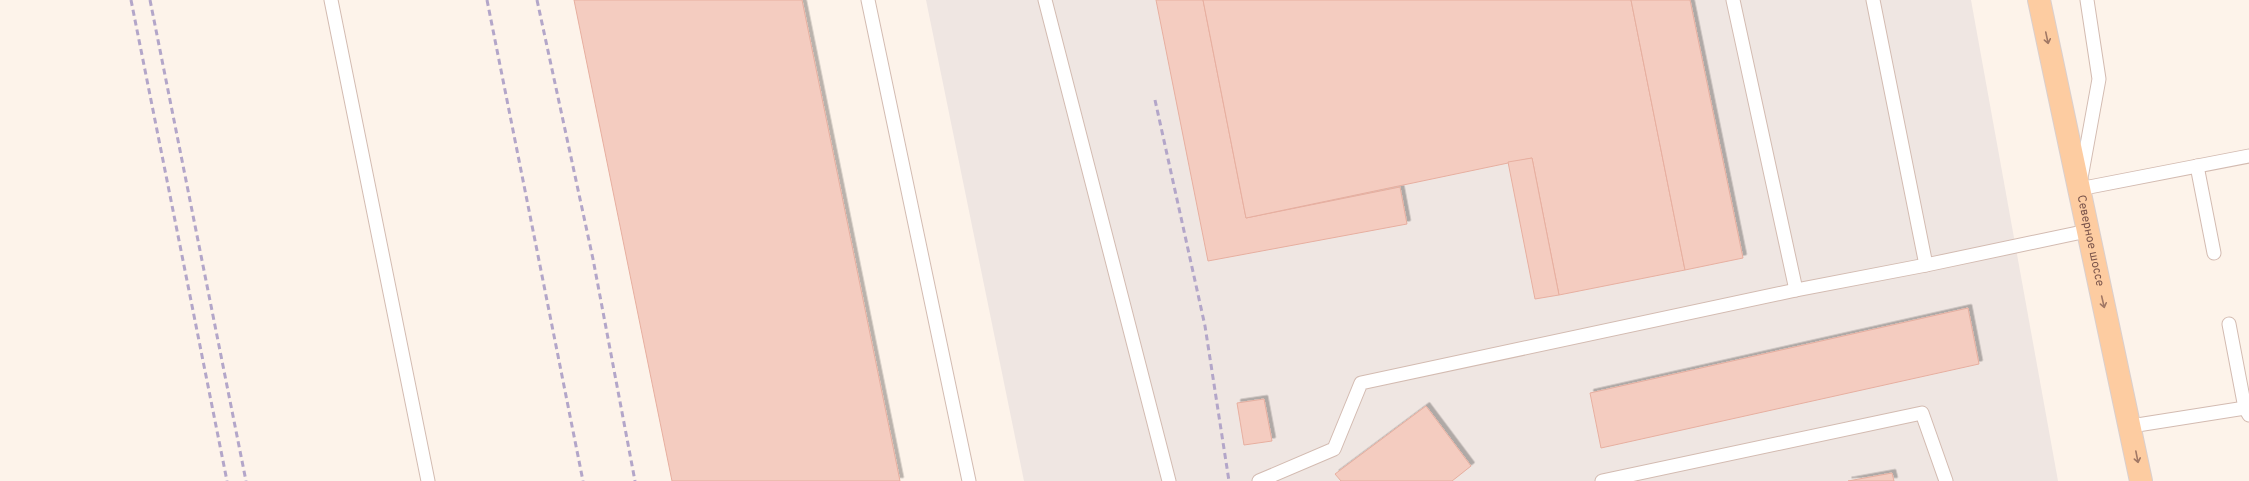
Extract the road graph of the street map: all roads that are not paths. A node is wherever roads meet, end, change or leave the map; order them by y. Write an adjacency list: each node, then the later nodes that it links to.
1 (331, 0): 18 (lane)
2 (868, 0): 19 (lane)
3 (1046, 0): 20 (lane)
4 (1733, 0): 14 (lane)
5 (1873, 0): 13 (lane)
6 (2039, 0): 10 (main road, Северное шоссе, one-way to 10)
7 (2087, 0): 10 (lane)
8 (2249, 156): 9 (lane)
9 (2197, 166): 10 (lane); 12 (lane)
10 (2079, 189): 11 (main road, Северное шоссе)
11 (2087, 231): 13 (lane); 17 (main road, Северное шоссе, one-way to 17)
12 (2214, 253)
13 (1926, 265): 14 (lane)
14 (1796, 290): 21 (lane)
15 (2228, 324): 16 (lane)
16 (2247, 412): 17 (lane)
17 (2131, 426): 24 (main road, Северное шоссе, one-way to 24)
18 (428, 481)
19 (969, 481)
20 (1169, 481)
21 (1259, 481)
22 (1602, 481): 23 (lane)
23 (1946, 481)
24 (2141, 481)

